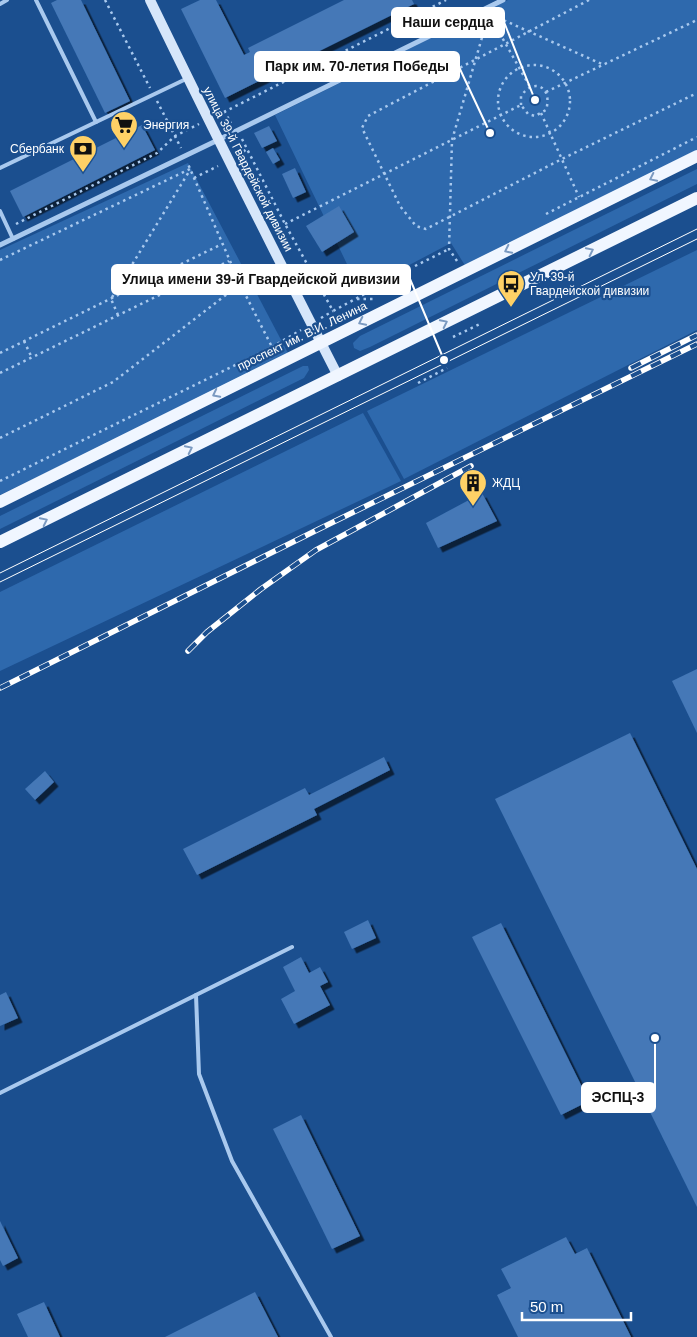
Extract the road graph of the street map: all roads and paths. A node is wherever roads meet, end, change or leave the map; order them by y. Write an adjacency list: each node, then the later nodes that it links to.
1 (7, 0): 8 (lane)
2 (36, 0): 28 (lane)
3 (105, 0): 23 (path)
4 (150, 0): 18 (main road, улица 39-й Гвардейской дивизии)
5 (446, 0): 27 (path)
6 (502, 0): 33 (street)
7 (588, 0): 13 (path)
8 (0, 4)
9 (496, 10): 10 (path)
10 (489, 14): 11 (path); 13 (path); 14 (path); 15 (path)
11 (480, 18)
12 (697, 20): 16 (path)
13 (529, 31): 14 (path); 16 (path)
14 (505, 43): 15 (path); 17 (path)
15 (475, 60): 34 (path); 40 (path)
16 (604, 65): 19 (path)
17 (518, 67): 19 (path); 20 (path); 26 (path)
18 (188, 78): 23 (lane); 27 (main road, улица 39-й Гвардейской дивизии)
19 (565, 83): 21 (path); 29 (path)
20 (530, 87): 21 (path); 24 (path)
21 (546, 92): 25 (path)
22 (697, 92): 37 (path)
23 (153, 94): 28 (lane); 30 (path)
24 (521, 105): 25 (path); 26 (path)
25 (541, 112): 29 (path)
26 (500, 116): 29 (path); 34 (path)
27 (208, 119): 30 (path); 33 (main road, улица 39-й Гвардейской дивизии)
28 (96, 122): 38 (lane)
29 (549, 133): 37 (path)
30 (175, 136): 35 (path); 47 (path)
31 (240, 136): 46 (path)
32 (697, 138): 41 (path)
33 (218, 140): 35 (street); 63 (main road, улица 39-й Гвардейской дивизии)
34 (452, 140): 40 (path); 45 (path)
35 (185, 156): 39 (path); 48 (street)
36 (697, 156): 63 (main road, проспект им. В.И. Ленина, one-way to 63)
37 (562, 159): 41 (path); 45 (path)
38 (0, 168)
39 (190, 169): 49 (path); 53 (path); 58 (path)
40 (384, 174): 45 (path); 46 (path)
41 (579, 197): 44 (path)
42 (697, 198): 68 (main road, one-way to 42)
43 (0, 211): 47 (lane)
44 (544, 216)
45 (450, 217): 51 (path)
46 (285, 224): 56 (path)
47 (8, 228): 48 (lane)
48 (13, 239): 50 (street)
49 (222, 244): 54 (path); 58 (path)
50 (0, 245)
51 (449, 249): 52 (path); 55 (path)
52 (465, 257)
53 (0, 260)
54 (229, 261): 57 (path); 59 (path)
55 (415, 266)
56 (400, 275)
57 (240, 284): 70 (path); 71 (path)
58 (111, 298): 59 (path); 62 (path)
59 (118, 315): 65 (path)
60 (480, 324): 61 (path)
61 (453, 337)
62 (24, 341): 64 (path); 65 (path)
63 (321, 342): 68 (main road, улица 39-й Гвардейской дивизии); 72 (main road, проспект им. В.И. Ленина, one-way to 72)
64 (0, 353)
65 (32, 358): 67 (path)
66 (448, 368): 69 (path)
67 (0, 373)
68 (338, 376): 73 (main road, one-way to 68)
69 (418, 383)
70 (0, 438)
71 (0, 481)
72 (0, 502)
73 (0, 542)
74 (292, 947): 75 (lane)
75 (196, 995): 76 (lane); 77 (lane)
76 (0, 1093)
77 (332, 1337)

